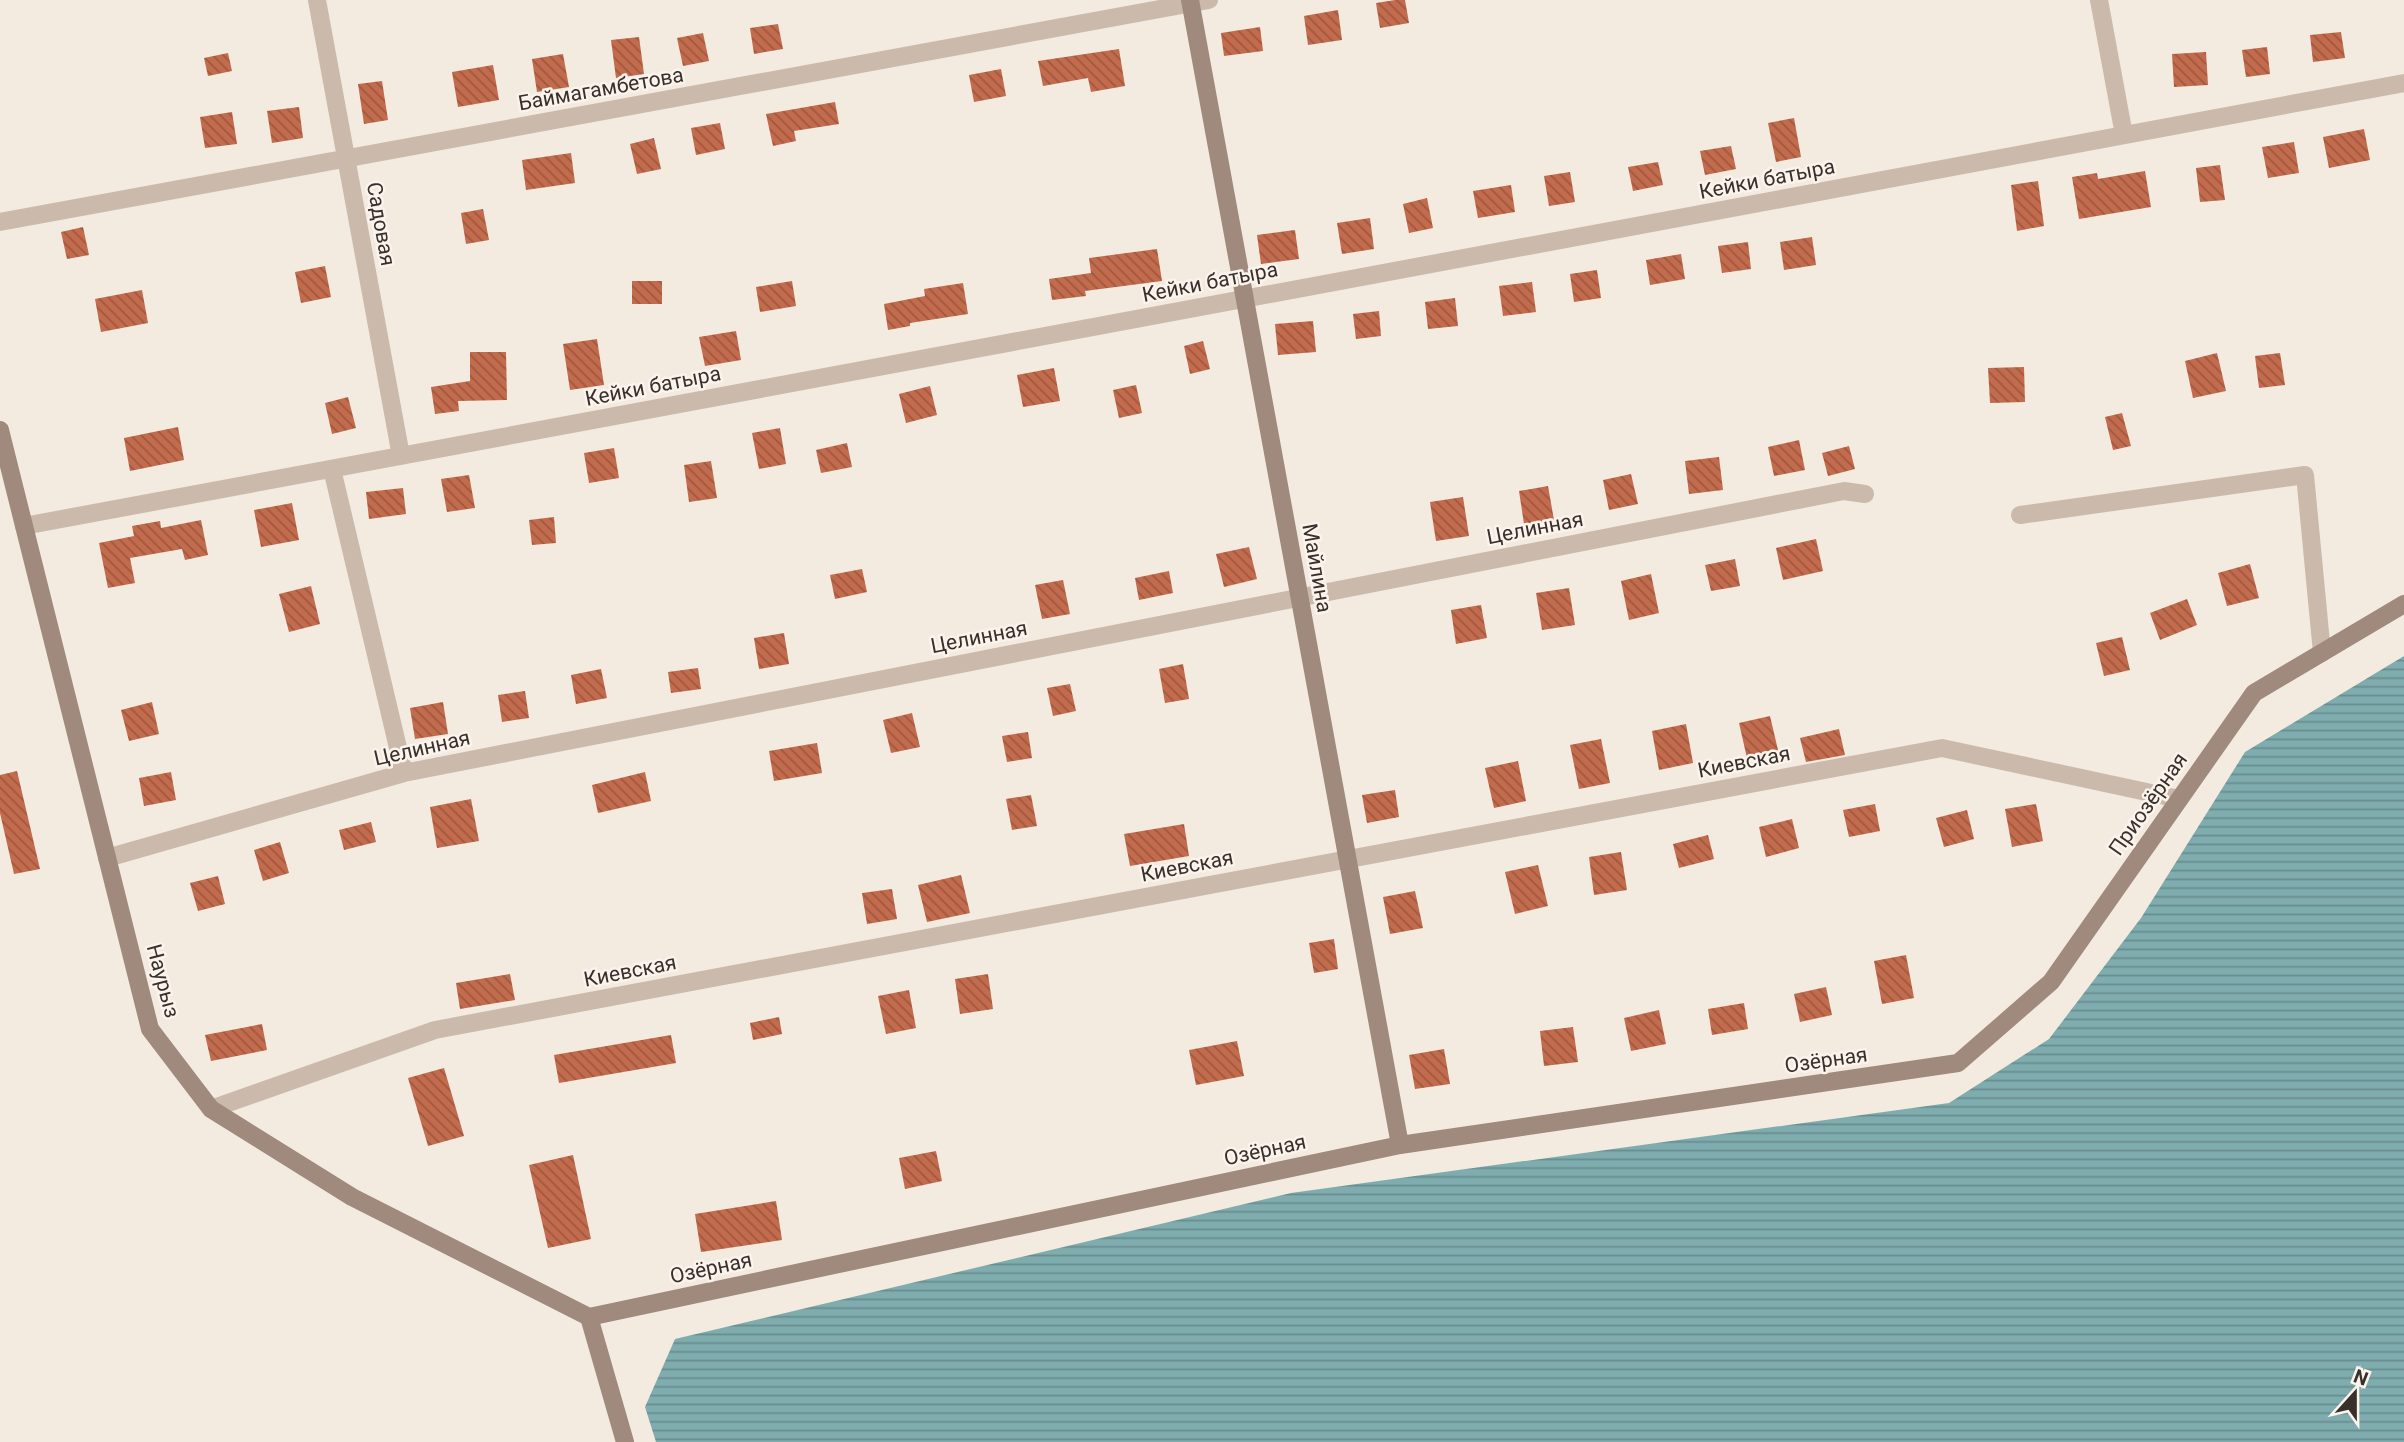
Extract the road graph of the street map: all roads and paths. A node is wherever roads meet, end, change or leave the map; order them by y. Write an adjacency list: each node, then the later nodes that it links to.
1 (317, 0): 7 (street, Садовая)
2 (1209, 0): 4 (street, Баймагамбетова)
3 (2098, 0): 6 (street)
4 (1190, 2): 7 (street, Баймагамбетова); 9 (street, Майлина)
5 (2404, 83): 6 (street, Кейки батыра)
6 (2123, 135): 9 (street, Кейки батыра)
7 (346, 159): 8 (street, Баймагамбетова); 11 (street, Садовая)
8 (0, 222)
9 (1245, 299): 11 (street, Кейки батыра); 16 (street, Майлина)
10 (0, 429): 15 (street, Наурыз)
11 (401, 456): 12 (street, Кейки батыра)
12 (332, 469): 15 (street, Кейки батыра); 19 (street)
13 (1865, 494): 16 (street, Целинная)
14 (2020, 514): 18 (street)
15 (24, 526): 21 (street, Наурыз)
16 (1300, 597): 19 (street, Целинная); 22 (street, Майлина)
17 (2404, 604): 18 (street, Приозёрная)
18 (2322, 653): 20 (street, Приозёрная)
19 (404, 773): 21 (street, Целинная)
20 (2179, 799): 22 (street, Киевская); 23 (street, Приозёрная)
21 (107, 858): 24 (street, Наурыз)
22 (1348, 859): 24 (street, Киевская); 25 (street, Майлина)
23 (1958, 1063): 25 (street, Озёрная)
24 (211, 1109): 26 (street, Наурыз)
25 (1400, 1145): 26 (street, Озёрная)
26 (589, 1317): 27 (street)
27 (625, 1442)

